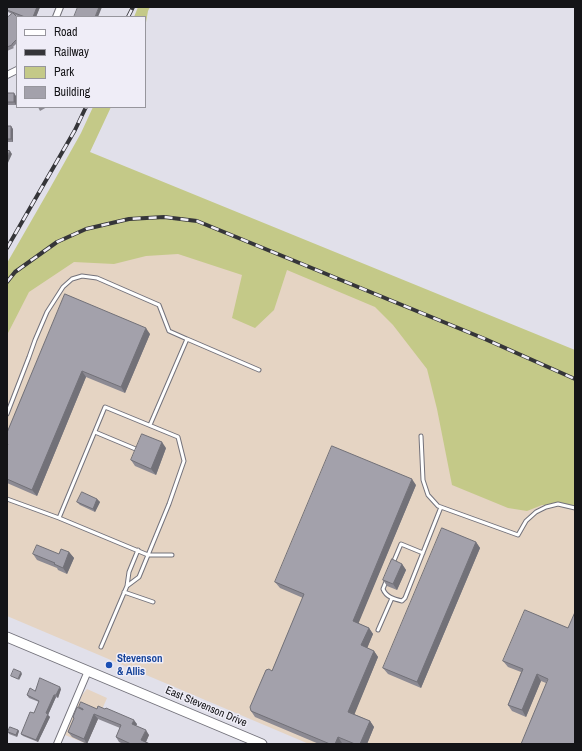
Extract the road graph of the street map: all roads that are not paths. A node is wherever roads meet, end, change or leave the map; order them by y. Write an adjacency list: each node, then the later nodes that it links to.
1 (16, 70): 2 (street)
2 (7, 75)
3 (187, 339): 4 (lane); 5 (lane); 6 (lane)
4 (259, 370)
5 (7, 414)
6 (150, 426): 7 (lane); 16 (lane)
7 (95, 432): 9 (lane); 13 (lane)
8 (421, 436): 11 (lane)
9 (138, 450)
10 (7, 500): 13 (lane)
11 (441, 507): 12 (lane); 15 (lane)
12 (575, 508)
13 (59, 518): 14 (lane)
14 (138, 550): 16 (lane); 20 (lane)
15 (423, 553): 18 (lane); 22 (lane)
16 (148, 555): 17 (lane); 20 (lane)
17 (172, 555)
18 (391, 569)
19 (388, 576): 22 (lane)
20 (127, 586): 21 (lane)
21 (124, 592): 23 (lane); 26 (lane)
22 (392, 598): 24 (lane)
23 (153, 602)
24 (378, 630)
25 (7, 637): 27 (main road, East Stevenson Drive)
26 (101, 647)
27 (88, 671): 28 (street); 29 (main road, East Stevenson Drive)
28 (57, 744)
29 (262, 744)

